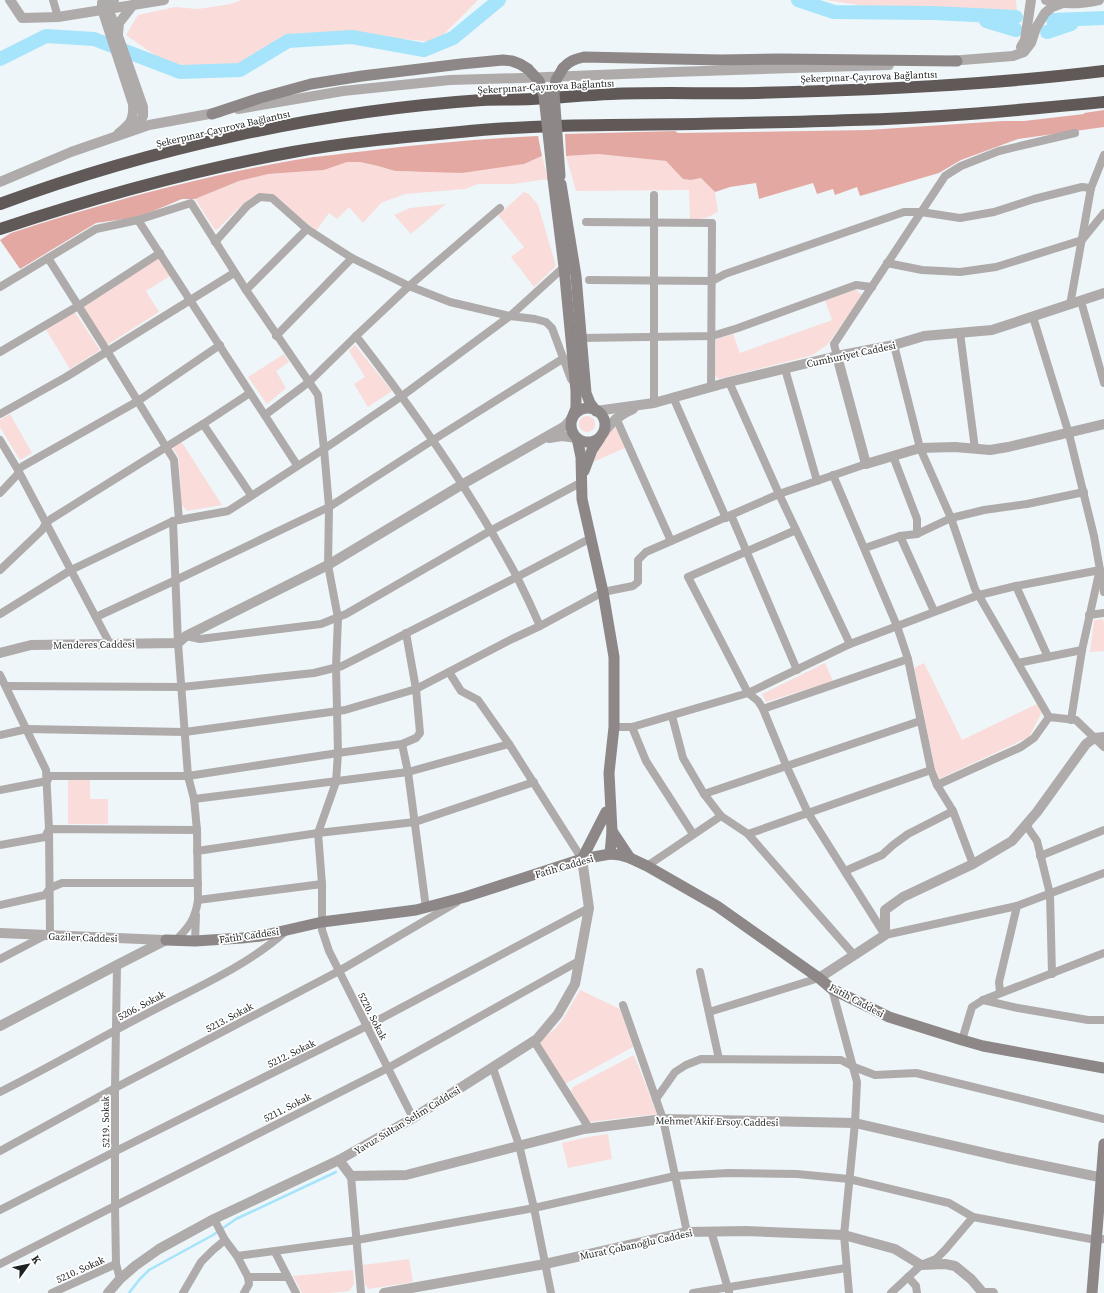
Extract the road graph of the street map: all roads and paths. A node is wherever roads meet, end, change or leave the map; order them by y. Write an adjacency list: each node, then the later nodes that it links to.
1 (10, 0): 10 (street)
2 (53, 0): 10 (street)
3 (164, 0): 9 (street)
4 (1031, 0): 12 (street)
5 (1046, 0): 7 (street)
6 (1099, 0): 7 (street)
7 (1063, 3): 12 (street)
8 (105, 4): 9 (street); 10 (street); 11 (street)
9 (133, 5): 11 (street)
10 (58, 17)
11 (114, 36): 14 (street)
12 (1002, 57): 13 (street)
13 (957, 61): 18 (street); 25 (main road, bridge)
14 (126, 69): 17 (street); 19 (street)
15 (1104, 71): 29 (highway, Şekerpınar-Çayırova Bağlantısı)
16 (1104, 102): 36 (highway)
17 (133, 104): 19 (street); 23 (street)
18 (212, 114): 20 (street); 25 (main road, bridge)
19 (143, 116): 20 (street); 21 (street)
20 (166, 121): 21 (street)
21 (137, 129): 23 (street)
22 (1075, 133): 31 (street)
23 (115, 137): 26 (street)
24 (1104, 155): 27 (street)
25 (556, 177): 44 (main road); 65 (main road)
26 (0, 182)
27 (1091, 188): 31 (street); 38 (street)
28 (654, 195): 35 (street)
29 (0, 204)
30 (500, 208): 50 (street)
31 (921, 212): 43 (street); 48 (street)
32 (1104, 213): 38 (street)
33 (138, 220): 39 (street); 40 (street); 41 (street)
34 (586, 222): 35 (street)
35 (654, 222): 47 (street); 48 (street)
36 (0, 229)
37 (307, 229): 39 (street); 42 (street); 52 (street)
38 (1082, 240): 43 (street); 56 (street)
39 (216, 242): 45 (street)
40 (160, 253): 54 (street); 57 (street)
41 (48, 258): 49 (street); 57 (street)
42 (352, 258): 50 (street); 61 (street)
43 (887, 263): 51 (street)
44 (564, 267): 58 (street); 77 (main road)
45 (234, 273): 52 (street); 54 (street)
46 (589, 280): 47 (street)
47 (654, 280): 48 (street); 63 (street)
48 (712, 281): 64 (street)
49 (0, 286)
50 (409, 286): 58 (street); 62 (street)
51 (872, 287): 64 (street); 70 (street)
52 (246, 290): 61 (street)
53 (1104, 293): 55 (street, Cumhuriyet Caddesi)
54 (190, 300): 66 (street); 68 (street)
55 (1081, 301): 56 (street, Cumhuriyet Caddesi); 75 (street)
56 (1070, 305): 59 (street, Cumhuriyet Caddesi)
57 (78, 306): 68 (street); 69 (street)
58 (510, 316): 71 (street); 79 (street)
59 (1033, 317): 60 (street, Cumhuriyet Caddesi); 91 (street)
60 (960, 333): 67 (street, Cumhuriyet Caddesi); 99 (street)
61 (276, 336): 73 (street)
62 (356, 336): 73 (street); 79 (street)
63 (653, 336): 64 (street); 65 (street); 82 (street)
64 (712, 336): 76 (street)
65 (582, 338): 83 (main road)
66 (220, 345): 78 (street); 81 (street)
67 (894, 345): 70 (street, Cumhuriyet Caddesi); 97 (street)
68 (107, 351): 81 (street); 84 (street)
69 (0, 352)
70 (837, 356): 72 (street, Cumhuriyet Caddesi); 101 (street)
71 (564, 358): 77 (street); 95 (street)
72 (785, 369): 74 (street, Cumhuriyet Caddesi); 105 (street)
73 (309, 382): 85 (street); 98 (street)
74 (729, 382): 76 (street, Cumhuriyet Caddesi); 110 (street)
75 (1104, 383)
76 (711, 387): 80 (street, Cumhuriyet Caddesi)
77 (576, 391): 86 (main road)
78 (250, 393): 85 (street); 88 (street)
79 (402, 396): 95 (street); 98 (street)
80 (673, 397): 82 (street, Cumhuriyet Caddesi); 113 (street)
81 (138, 400): 96 (street); 103 (street)
82 (654, 402): 83 (street, Cumhuriyet Caddesi); 87 (street)
83 (596, 411): 86 (main road); 90 (main road)
84 (0, 414)
85 (265, 415): 102 (street)
86 (572, 418): 92 (main road); 93 (street)
87 (616, 418): 90 (street); 122 (street)
88 (203, 424): 96 (street); 111 (street)
89 (1104, 424): 91 (street)
90 (602, 434): 92 (main road); 106 (main road)
91 (1069, 434): 99 (street); 108 (street)
92 (577, 438): 93 (street); 106 (main road)
93 (545, 439): 107 (street)
94 (0, 440): 103 (street)
95 (433, 440): 107 (street); 112 (street)
96 (166, 447): 115 (street); 116 (street)
97 (920, 448): 99 (street); 100 (street); 114 (street)
98 (324, 449): 102 (street); 112 (street)
99 (974, 449)
100 (893, 456): 101 (street); 119 (street)
101 (866, 464): 104 (street)
102 (297, 465): 111 (street)
103 (17, 470): 109 (street); 116 (street)
104 (833, 475): 105 (street); 123 (street)
105 (817, 481): 110 (street)
106 (582, 482): 118 (street); 121 (main road)
107 (463, 484): 118 (street); 125 (street)
108 (1084, 492): 114 (street); 128 (street)
109 (0, 493)
110 (779, 494): 113 (street); 117 (street)
111 (251, 495): 115 (street)
112 (329, 507): 125 (street); 130 (street)
113 (728, 516): 122 (street); 124 (street)
114 (951, 518): 119 (street); 134 (street)
115 (176, 520): 127 (street); 130 (street)
116 (47, 526): 126 (street); 127 (street)
117 (796, 530): 124 (street); 146 (street)
118 (490, 531): 129 (street); 140 (street)
119 (917, 534): 120 (street)
120 (900, 536): 123 (street); 135 (street)
121 (591, 538): 129 (street); 132 (main road)
122 (670, 542): 132 (street)
123 (865, 548): 142 (street)
124 (747, 552): 153 (street); 159 (street)
125 (328, 565): 140 (street); 144 (street)
126 (0, 570)
127 (71, 570): 137 (street); 139 (street)
128 (1100, 570): 131 (street); 133 (street); 138 (street)
129 (517, 577): 141 (street); 143 (street)
130 (176, 580): 139 (street); 144 (street)
131 (1016, 586): 134 (street); 149 (street)
132 (603, 592): 141 (street); 166 (main road)
133 (1104, 592)
134 (979, 595): 135 (street); 151 (street)
135 (934, 611): 142 (street)
136 (1104, 613): 138 (street)
137 (0, 614)
138 (1089, 615): 147 (street)
139 (96, 617): 145 (street)
140 (338, 618): 144 (street); 152 (street)
141 (540, 626): 154 (street)
142 (897, 626): 146 (street); 150 (street)
143 (406, 633): 152 (street); 158 (street)
144 (182, 640): 145 (street, Menderes Caddesi); 157 (street)
145 (110, 644): 148 (street, Menderes Caddesi)
146 (850, 644): 153 (street)
147 (1082, 650): 149 (street); 164 (street)
148 (0, 653)
149 (1048, 656): 151 (street)
150 (908, 659): 160 (street); 165 (street)
151 (1018, 663): 163 (street)
152 (336, 667): 157 (street); 161 (street)
153 (797, 670): 159 (street)
154 (449, 672): 158 (street); 173 (street)
155 (0, 675): 156 (street)
156 (6, 686): 157 (street); 168 (street)
157 (182, 687): 169 (street)
158 (416, 689): 161 (street); 172 (street)
159 (748, 694): 160 (street); 162 (street)
160 (764, 709): 176 (street)
161 (338, 711): 169 (street); 175 (street)
162 (672, 716): 167 (street); 185 (street)
163 (1049, 717): 164 (street); 183 (street)
164 (1071, 720): 171 (street)
165 (920, 721): 176 (street); 177 (street)
166 (614, 727): 167 (street); 186 (main road)
167 (632, 728): 199 (street)
168 (27, 729): 169 (street); 170 (street); 180 (street)
169 (185, 732): 179 (street)
170 (0, 735)
171 (1099, 737): 174 (street); 193 (street)
172 (402, 744): 175 (street); 178 (street)
173 (509, 744): 178 (street); 182 (street)
174 (1104, 747)
175 (338, 753): 179 (street); 181 (street)
176 (786, 765): 185 (street); 190 (street)
177 (931, 770): 183 (street); 190 (street)
178 (408, 772): 181 (street); 192 (street)
179 (188, 776): 180 (street); 187 (street)
180 (47, 781): 184 (street); 194 (street)
181 (336, 782): 187 (street); 198 (street)
182 (534, 782): 192 (street); 206 (street)
183 (938, 785): 188 (street)
184 (0, 790)
185 (704, 794): 191 (street)
186 (610, 796): 189 (main road); 197 (main road)
187 (194, 799): 195 (street)
188 (953, 811): 207 (street); 209 (street)
189 (606, 812): 203 (main road); 206 (main road)
190 (808, 813): 200 (street); 209 (street)
191 (721, 816): 199 (street); 200 (street)
192 (415, 822): 198 (street); 219 (street)
193 (1026, 825): 204 (street); 207 (street)
194 (49, 829): 195 (street); 201 (street); 213 (street)
195 (197, 830): 202 (street)
196 (1104, 830): 204 (street)
197 (612, 831): 203 (main road); 205 (main road)
198 (318, 833): 202 (street); 212 (street, 5220. Sokak)
199 (693, 834): 208 (street)
200 (748, 834): 231 (street)
201 (0, 845)
202 (197, 852): 211 (street)
203 (607, 854): 205 (main road, Fatih Caddesi); 206 (main road, Fatih Caddesi)
204 (1040, 856): 214 (street)
205 (630, 858): 208 (main road, Fatih Caddesi)
206 (582, 859): 215 (main road, Fatih Caddesi); 220 (street, Yavuz Sultan Selim Caddesi)
207 (974, 864): 226 (street)
208 (646, 866): 239 (main road, Fatih Caddesi)
209 (845, 871): 226 (street)
210 (1104, 872): 214 (street)
211 (198, 883): 213 (street); 216 (street)
212 (322, 884): 216 (street); 222 (street, 5220. Sokak)
213 (50, 888): 217 (street); 225 (street)
214 (1050, 894): 218 (street); 238 (street)
215 (465, 897): 219 (main road, Fatih Caddesi); 236 (street, 5213. Sokak)
216 (198, 900): 221 (street)
217 (0, 905)
218 (1017, 906): 226 (street); 241 (street)
219 (426, 908): 222 (main road, Fatih Caddesi)
220 (588, 908): 234 (street, Yavuz Sultan Selim Caddesi); 247 (street, 5212. Sokak)
221 (197, 910): 228 (street); 229 (street)
222 (322, 922): 223 (main road, Fatih Caddesi); 236 (street, 5220. Sokak)
223 (288, 929): 229 (main road, Fatih Caddesi); 248 (street, 5206. Sokak)
224 (0, 933): 225 (street, Gaziler Caddesi)
225 (48, 935): 227 (street, Gaziler Caddesi); 233 (street)
226 (885, 935): 231 (street)
227 (130, 938): 228 (street, Gaziler Caddesi); 232 (street)
228 (171, 941): 229 (main road, Fatih Caddesi); 232 (street, Fatih Caddesi)
229 (195, 941)
230 (1104, 953): 238 (street)
231 (854, 955): 239 (street)
232 (133, 956): 235 (street, Fatih Caddesi)
233 (0, 959)
234 (579, 961): 250 (street, Yavuz Sultan Selim Caddesi); 253 (street, 5211. Sokak)
235 (117, 964): 246 (street, Fatih Caddesi); 248 (street, 5219. Sokak)
236 (339, 971): 247 (street, 5220. Sokak); 256 (street, 5213. Sokak)
237 (700, 972): 244 (street)
238 (1052, 974): 241 (street)
239 (819, 978): 240 (main road, Fatih Caddesi); 244 (street)
240 (832, 989): 249 (main road, Fatih Caddesi); 252 (street)
241 (1000, 992): 242 (street)
242 (983, 1000): 245 (street); 249 (street)
243 (623, 1005): 258 (street)
244 (709, 1012): 251 (street)
245 (1104, 1020)
246 (0, 1026)
247 (367, 1026): 253 (street, 5220. Sokak); 267 (street, 5212. Sokak)
248 (116, 1030): 256 (street, 5219. Sokak); 257 (street, 5206. Sokak)
249 (962, 1040): 255 (main road, Fatih Caddesi)
250 (534, 1041): 254 (street, Yavuz Sultan Selim Caddesi); 263 (street)
251 (719, 1059): 252 (street); 258 (street)
252 (854, 1067): 261 (street); 262 (street)
253 (388, 1068): 259 (street, 5220. Sokak); 273 (street, 5211. Sokak)
254 (493, 1068): 259 (street, Yavuz Sultan Selim Caddesi); 265 (street)
255 (1104, 1068)
256 (115, 1088): 266 (street, 5213. Sokak); 267 (street, 5219. Sokak)
257 (0, 1092)
258 (656, 1099): 260 (street)
259 (413, 1118): 268 (street, Yavuz Sultan Selim Caddesi)
260 (663, 1119): 262 (street, Mehmet Akif Ersoy Caddesi); 263 (street, Mehmet Akif Ersoy Caddesi); 270 (street)
261 (1104, 1119)
262 (855, 1124): 271 (street, Mehmet Akif Ersoy Caddesi); 272 (street)
263 (589, 1128): 265 (street, Mehmet Akif Ersoy Caddesi)
264 (1104, 1144): 271 (main road)
265 (519, 1145): 269 (street, Mehmet Akif Ersoy Caddesi); 274 (street)
266 (0, 1151)
267 (116, 1151): 273 (street, 5219. Sokak); 275 (street, 5212. Sokak)
268 (339, 1160): 269 (street); 277 (street, Yavuz Sultan Selim Caddesi)
269 (351, 1176): 282 (street)
270 (675, 1176): 272 (street); 274 (street); 279 (street)
271 (1103, 1178): 283 (main road)
272 (849, 1179): 276 (street); 280 (street)
273 (115, 1206): 286 (street, 5211. Sokak); 287 (street, 5219. Sokak)
274 (534, 1208): 282 (street); 288 (street)
275 (0, 1210)
276 (973, 1217): 283 (street); 289 (street)
277 (215, 1222): 281 (street); 294 (street, Yavuz Sultan Selim Caddesi)
278 (711, 1231): 279 (street, Murat Çobanoğlu Caddesi); 280 (street, Murat Çobanoğlu Caddesi); 295 (street)
279 (687, 1232): 288 (street, Murat Çobanoğlu Caddesi)
280 (844, 1235): 289 (street, Murat Çobanoğlu Caddesi); 290 (street)
281 (224, 1238): 285 (street); 298 (street)
282 (357, 1240): 284 (street); 301 (street)
283 (1100, 1240): 310 (main road)
284 (275, 1252): 285 (street); 292 (street)
285 (237, 1256): 291 (street)
286 (0, 1264)
287 (116, 1264): 294 (street, 5219. Sokak); 296 (street, 5210. Sokak)
288 (545, 1264): 302 (street, Murat Çobanoğlu Caddesi); 303 (street)
289 (921, 1265): 293 (street); 308 (street)
290 (846, 1268): 295 (street); 305 (street)
291 (248, 1277): 292 (street); 299 (street)
292 (287, 1277): 300 (street)
293 (908, 1277): 306 (street); 307 (street)
294 (120, 1279): 297 (street, Yavuz Sultan Selim Caddesi)
295 (728, 1290): 304 (street)
296 (52, 1293)
297 (108, 1293)
298 (183, 1293)
299 (244, 1293)
300 (296, 1293)
301 (361, 1293)
302 (388, 1293)
303 (551, 1293)
304 (693, 1293)
305 (849, 1293)
306 (891, 1293)
307 (917, 1293)
308 (983, 1293): 309 (street)
309 (993, 1293)
310 (1092, 1293)

